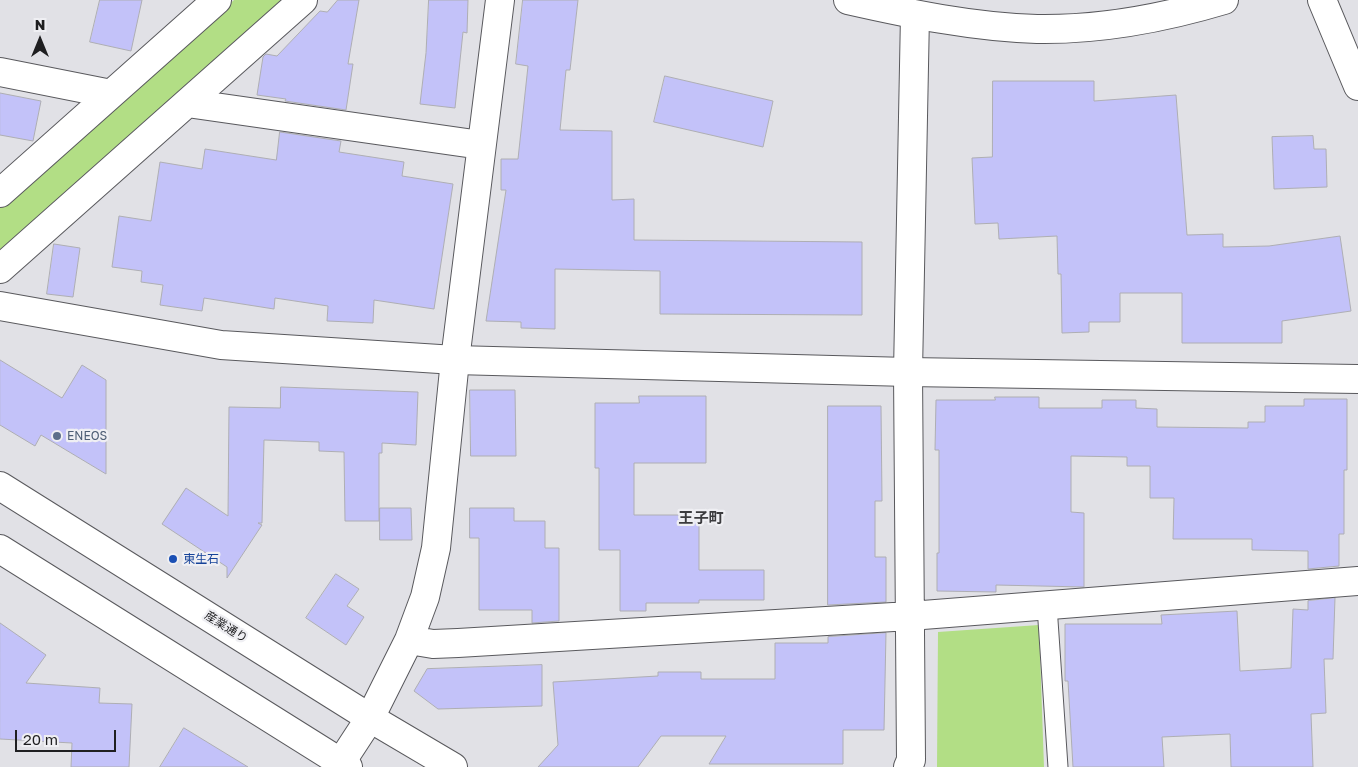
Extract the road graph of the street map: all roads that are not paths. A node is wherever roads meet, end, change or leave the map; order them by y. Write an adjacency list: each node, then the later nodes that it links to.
1 (217, 0): 10 (main road)
2 (303, 0): 11 (main road)
3 (500, 0): 12 (main road)
4 (848, 0): 7 (main road)
5 (1224, 0): 7 (main road)
6 (1322, 0): 9 (main road)
7 (915, 15): 17 (main road)
8 (0, 72): 10 (main road)
9 (1358, 86)
10 (111, 94): 13 (main road)
11 (187, 103): 12 (main road); 14 (main road)
12 (481, 145): 16 (main road)
13 (0, 193)
14 (0, 269)
15 (0, 306): 16 (main road)
16 (455, 360): 17 (main road); 24 (main road)
17 (908, 372): 18 (main road); 23 (main road)
18 (1358, 379)
19 (0, 486): 25 (main road, 産業通り)
20 (0, 549): 26 (main road)
21 (1358, 581): 22 (main road)
22 (1047, 606): 23 (main road); 29 (lane)
23 (910, 616): 24 (main road); 28 (main road)
24 (409, 640): 25 (main road)
25 (370, 718): 26 (main road); 27 (main road, 産業通り)
26 (342, 766)
27 (453, 767)
28 (908, 767)
29 (1058, 767)

